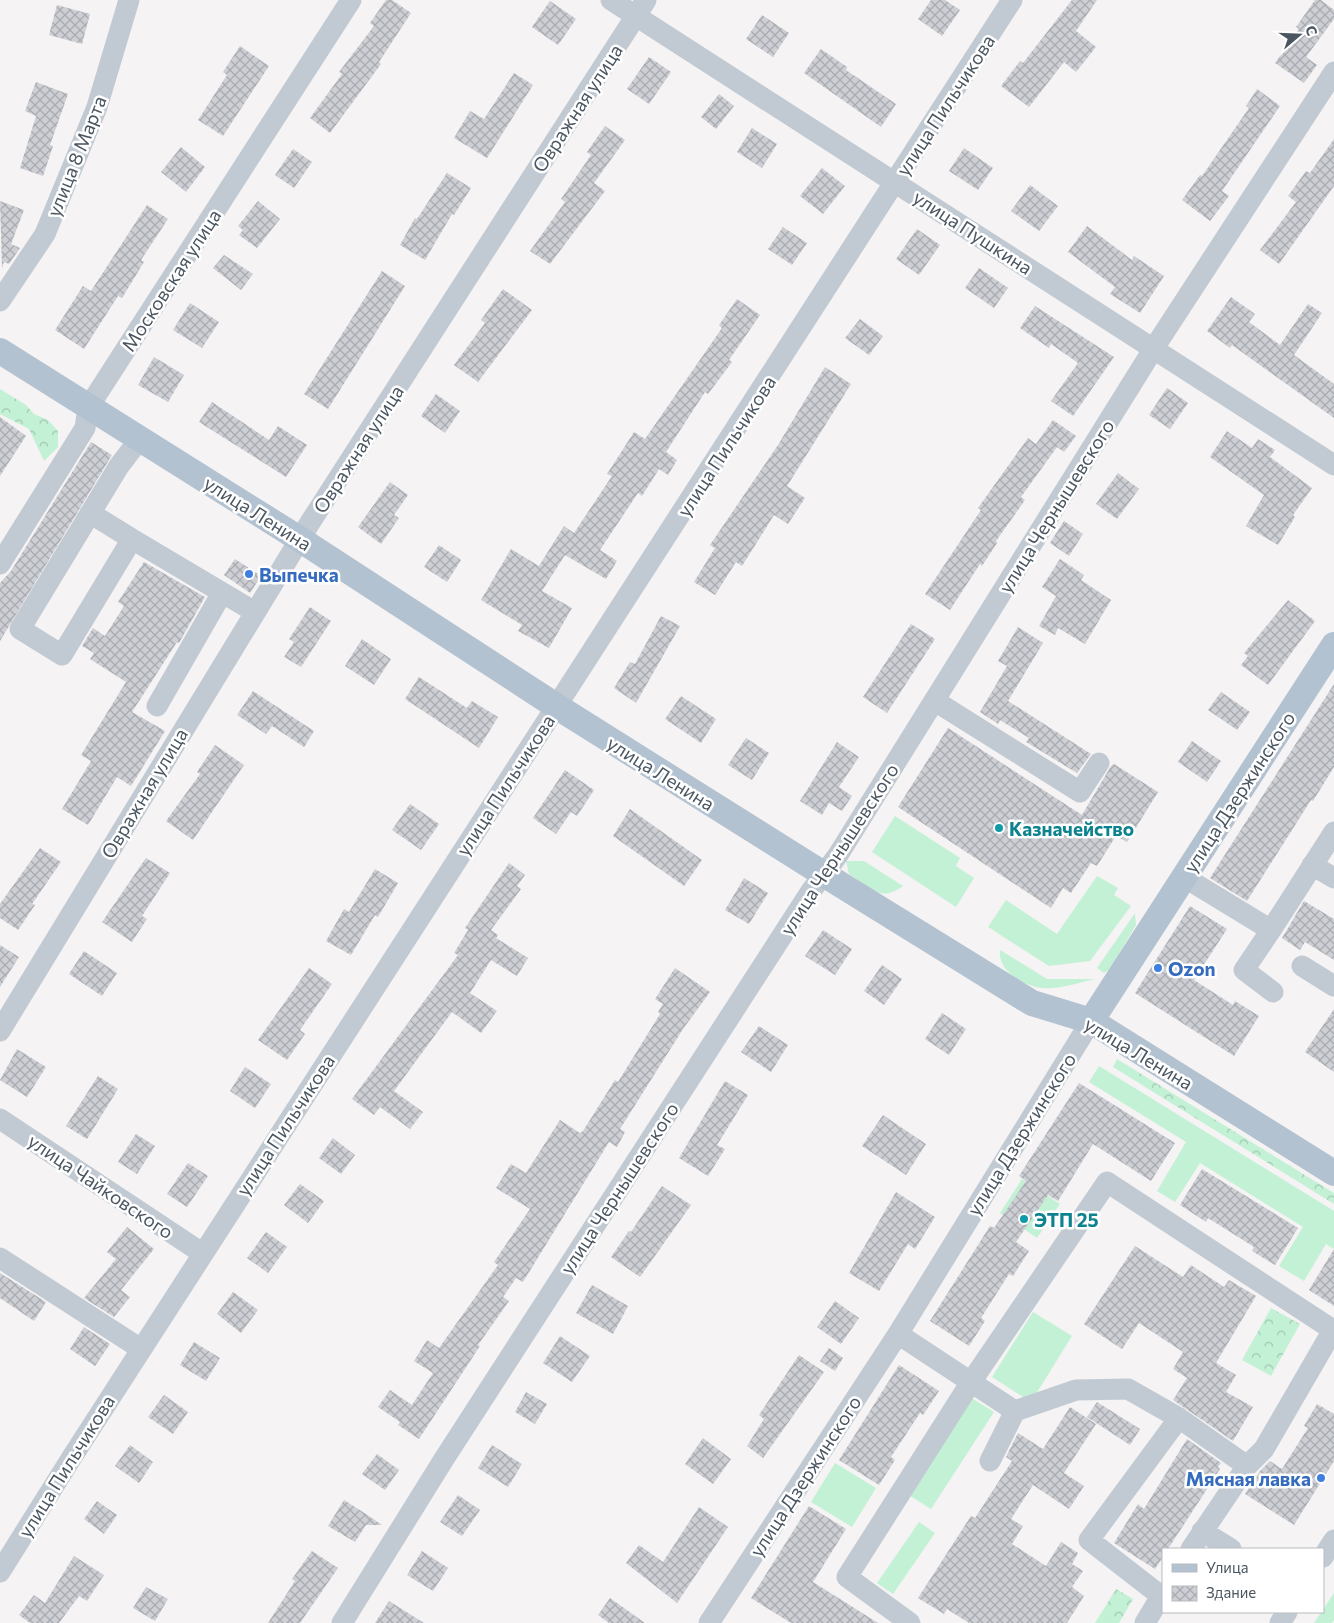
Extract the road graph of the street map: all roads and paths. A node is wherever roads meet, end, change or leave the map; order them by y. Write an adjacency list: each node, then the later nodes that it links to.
1 (129, 0): 8 (street, улица 8 Марта)
2 (352, 0): 11 (street, Московская улица)
3 (611, 0): 5 (street, улица Пушкина)
4 (1012, 0): 7 (street, улица Пильчикова)
5 (641, 8): 7 (street, улица Пушкина); 16 (street, Овражная улица)
6 (1334, 72): 9 (street, улица Чернышевского)
7 (895, 182): 9 (street, улица Пушкина); 23 (street, улица Пильчикова)
8 (0, 301)
9 (1154, 348): 13 (street, улица Пушкина); 21 (street, улица Чернышевского)
10 (0, 351): 11 (main road, улица Ленина)
11 (88, 408): 12 (main road, улица Ленина); 17 (street, Московская улица)
12 (139, 440): 14 (street); 16 (main road, улица Ленина)
13 (1334, 465)
14 (90, 513): 15 (street); 15 (street)
15 (132, 539): 18 (street)
16 (301, 540): 19 (street, Овражная улица); 23 (main road, улица Ленина)
17 (0, 564)
18 (222, 594): 19 (street); 22 (street)
19 (254, 612): 35 (street, Овражная улица)
20 (1331, 655): 28 (main road, улица Дзержинского)
21 (934, 701): 24 (street); 27 (street, улица Чернышевского)
22 (157, 706)
23 (556, 706): 27 (main road, улица Ленина); 38 (street, улица Пильчикова)
24 (1099, 763)
25 (1334, 832): 26 (street)
26 (1312, 865): 29 (street); 30 (street)
27 (825, 875): 34 (main road, улица Ленина); 55 (street, улица Чернышевского)
28 (1184, 877): 30 (street); 34 (main road, улица Дзержинского)
29 (1334, 878)
30 (1270, 930): 33 (street)
31 (1302, 966): 32 (street)
32 (1334, 986)
33 (1273, 992)
34 (1091, 1021): 37 (main road, улица Ленина); 40 (street, улица Дзержинского)
35 (0, 1031)
36 (0, 1119): 38 (street, улица Чайковского)
37 (1331, 1164)
38 (202, 1254): 41 (street, улица Пильчикова)
39 (0, 1258): 41 (street)
40 (898, 1334): 42 (street); 56 (street, улица Дзержинского)
41 (141, 1349): 52 (street, улица Пильчикова)
42 (971, 1382): 43 (street); 46 (street); 54 (street)
43 (1015, 1411): 44 (street); 45 (street)
44 (1179, 1418): 46 (street); 53 (street)
45 (990, 1461)
46 (1247, 1466): 47 (street)
47 (1202, 1532): 49 (street); 50 (street)
48 (1334, 1540): 51 (street)
49 (1192, 1548)
50 (1229, 1548)
51 (1324, 1555)
52 (0, 1572)
53 (1162, 1594): 57 (street)
54 (899, 1620)
55 (342, 1623)
56 (709, 1623)
57 (1145, 1623)

